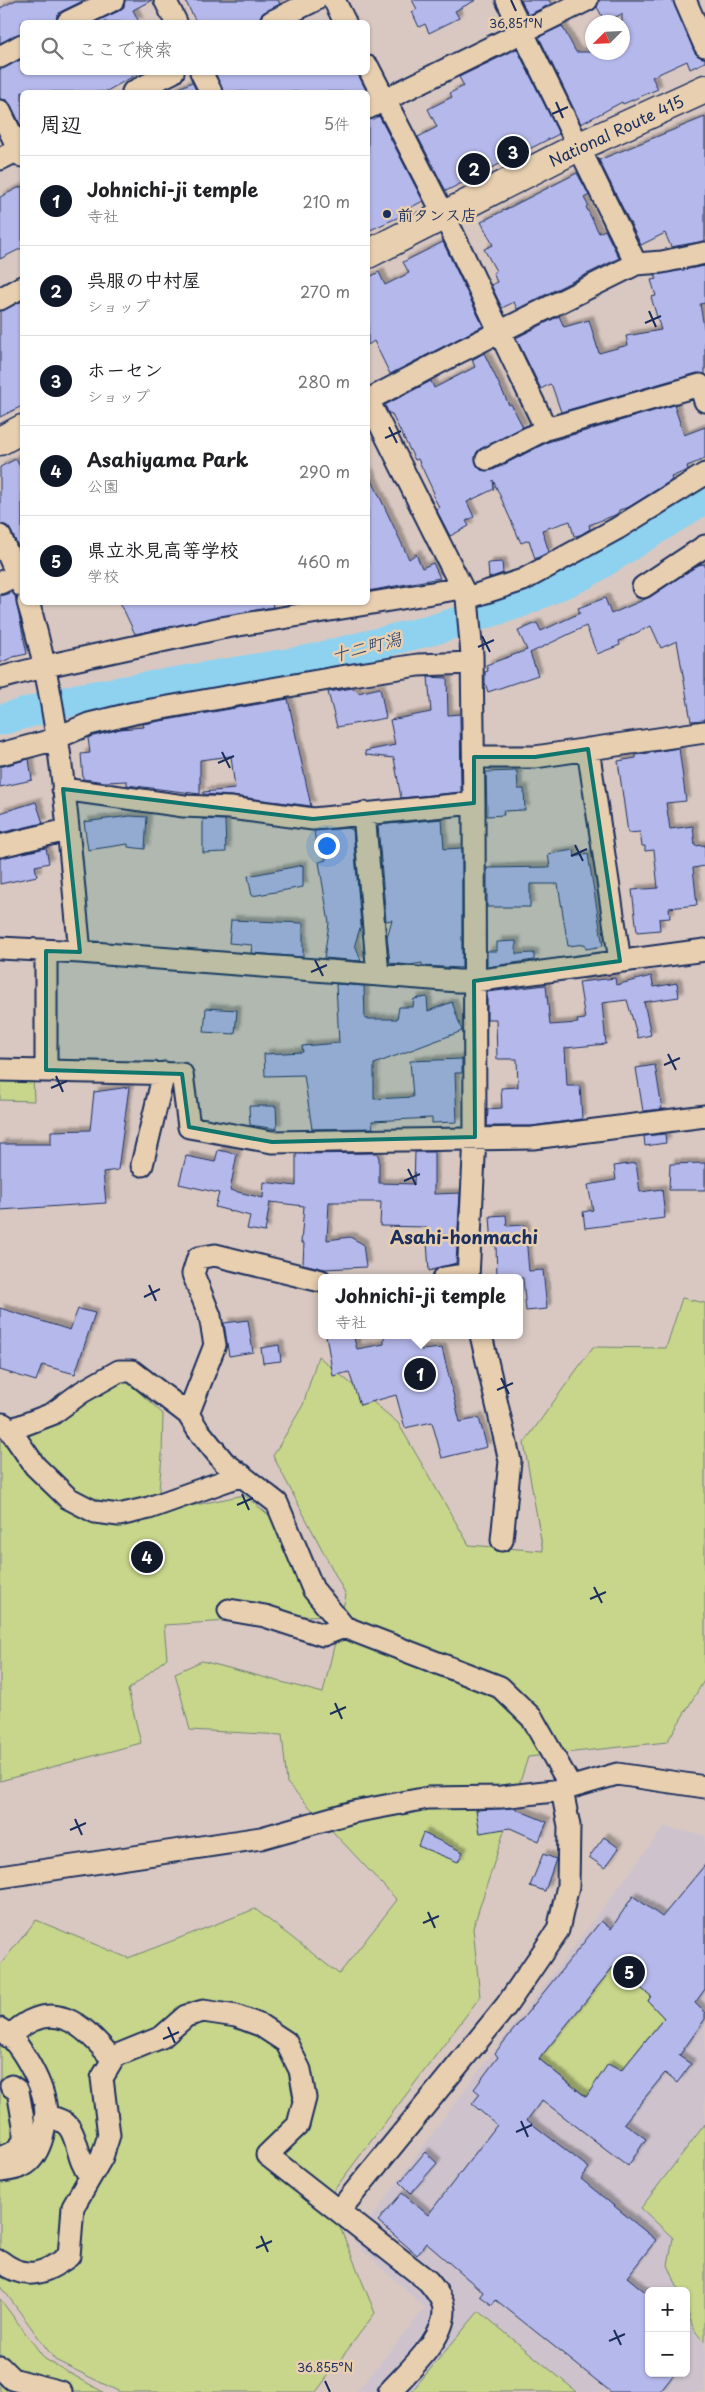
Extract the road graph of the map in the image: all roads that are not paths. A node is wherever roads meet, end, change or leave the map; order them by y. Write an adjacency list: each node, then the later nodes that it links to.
1 (113, 0): 8 (street)
2 (165, 0): 9 (street)
3 (315, 0): 10 (street)
4 (334, 0): 11 (street)
5 (508, 0): 12 (street)
6 (587, 0): 12 (street)
7 (685, 0): 13 (street)
8 (72, 20)
9 (175, 20)
10 (275, 20)
11 (344, 20)
12 (524, 32): 22 (street); 24 (street)
13 (705, 46)
14 (20, 47): 15 (street)
15 (0, 57)
16 (167, 75): 20 (street)
17 (202, 75): 21 (street)
18 (370, 75): 22 (street)
19 (705, 89): 24 (highway, National Route 415)
20 (137, 90)
21 (210, 90)
22 (376, 104): 28 (street)
23 (0, 111): 25 (street)
24 (578, 147): 28 (highway, National Route 415); 31 (street)
25 (20, 149)
26 (20, 151): 27 (street)
27 (0, 160)
28 (444, 215): 29 (highway, National Route 415); 34 (street)
29 (370, 253)
30 (705, 253): 31 (street)
31 (636, 264): 34 (street)
32 (20, 288): 33 (street)
33 (0, 299)
34 (498, 332): 35 (street); 39 (street)
35 (370, 399)
36 (705, 401): 39 (street)
37 (370, 404): 49 (street)
38 (20, 430): 40 (highway)
39 (546, 430): 41 (street)
40 (0, 441)
41 (487, 459)
42 (705, 474): 49 (street)
43 (0, 536): 45 (street)
44 (705, 546): 48 (street)
45 (20, 575)
46 (20, 577): 47 (street)
47 (0, 583)
48 (642, 587)
49 (464, 593): 51 (street); 52 (street)
50 (29, 605): 52 (street)
51 (472, 659): 55 (street); 58 (street)
52 (47, 673): 53 (street); 55 (street)
53 (0, 678)
54 (705, 732): 56 (street)
55 (56, 734): 57 (street); 59 (street)
56 (588, 749): 58 (street); 68 (street)
57 (0, 754)
58 (474, 757): 60 (street)
59 (63, 789): 61 (street); 62 (street)
60 (474, 803): 61 (street); 70 (street)
61 (364, 813): 69 (street)
62 (67, 830): 63 (street); 67 (street)
63 (0, 846)
64 (0, 948): 66 (street)
65 (705, 950): 68 (street)
66 (46, 951): 67 (street); 72 (street)
67 (80, 952): 69 (street)
68 (620, 961): 70 (street)
69 (378, 975): 70 (street)
70 (474, 981): 75 (street)
71 (0, 1070): 72 (street)
72 (46, 1070): 73 (street)
73 (164, 1073): 75 (street); 76 (street)
74 (705, 1116): 75 (street)
75 (475, 1137): 77 (street)
76 (142, 1165)
77 (468, 1274)
78 (318, 1280): 80 (street)
79 (482, 1339): 82 (street)
80 (188, 1414): 81 (street); 81 (street)
81 (242, 1475): 84 (street)
82 (502, 1540)
83 (229, 1610): 84 (street)
84 (344, 1627): 86 (street)
85 (705, 1787): 86 (street)
86 (566, 1788): 87 (street); 95 (street)
87 (0, 1877)
88 (5, 2033): 89 (street); 91 (street)
89 (113, 2060): 94 (street); 95 (street)
90 (11, 2086): 92 (street)
91 (45, 2116): 93 (street); 94 (street)
92 (0, 2158)
93 (0, 2171)
94 (90, 2176): 96 (street)
95 (339, 2211): 99 (street)
96 (0, 2261)
97 (0, 2367): 98 (street)
98 (61, 2392)
99 (389, 2392)

